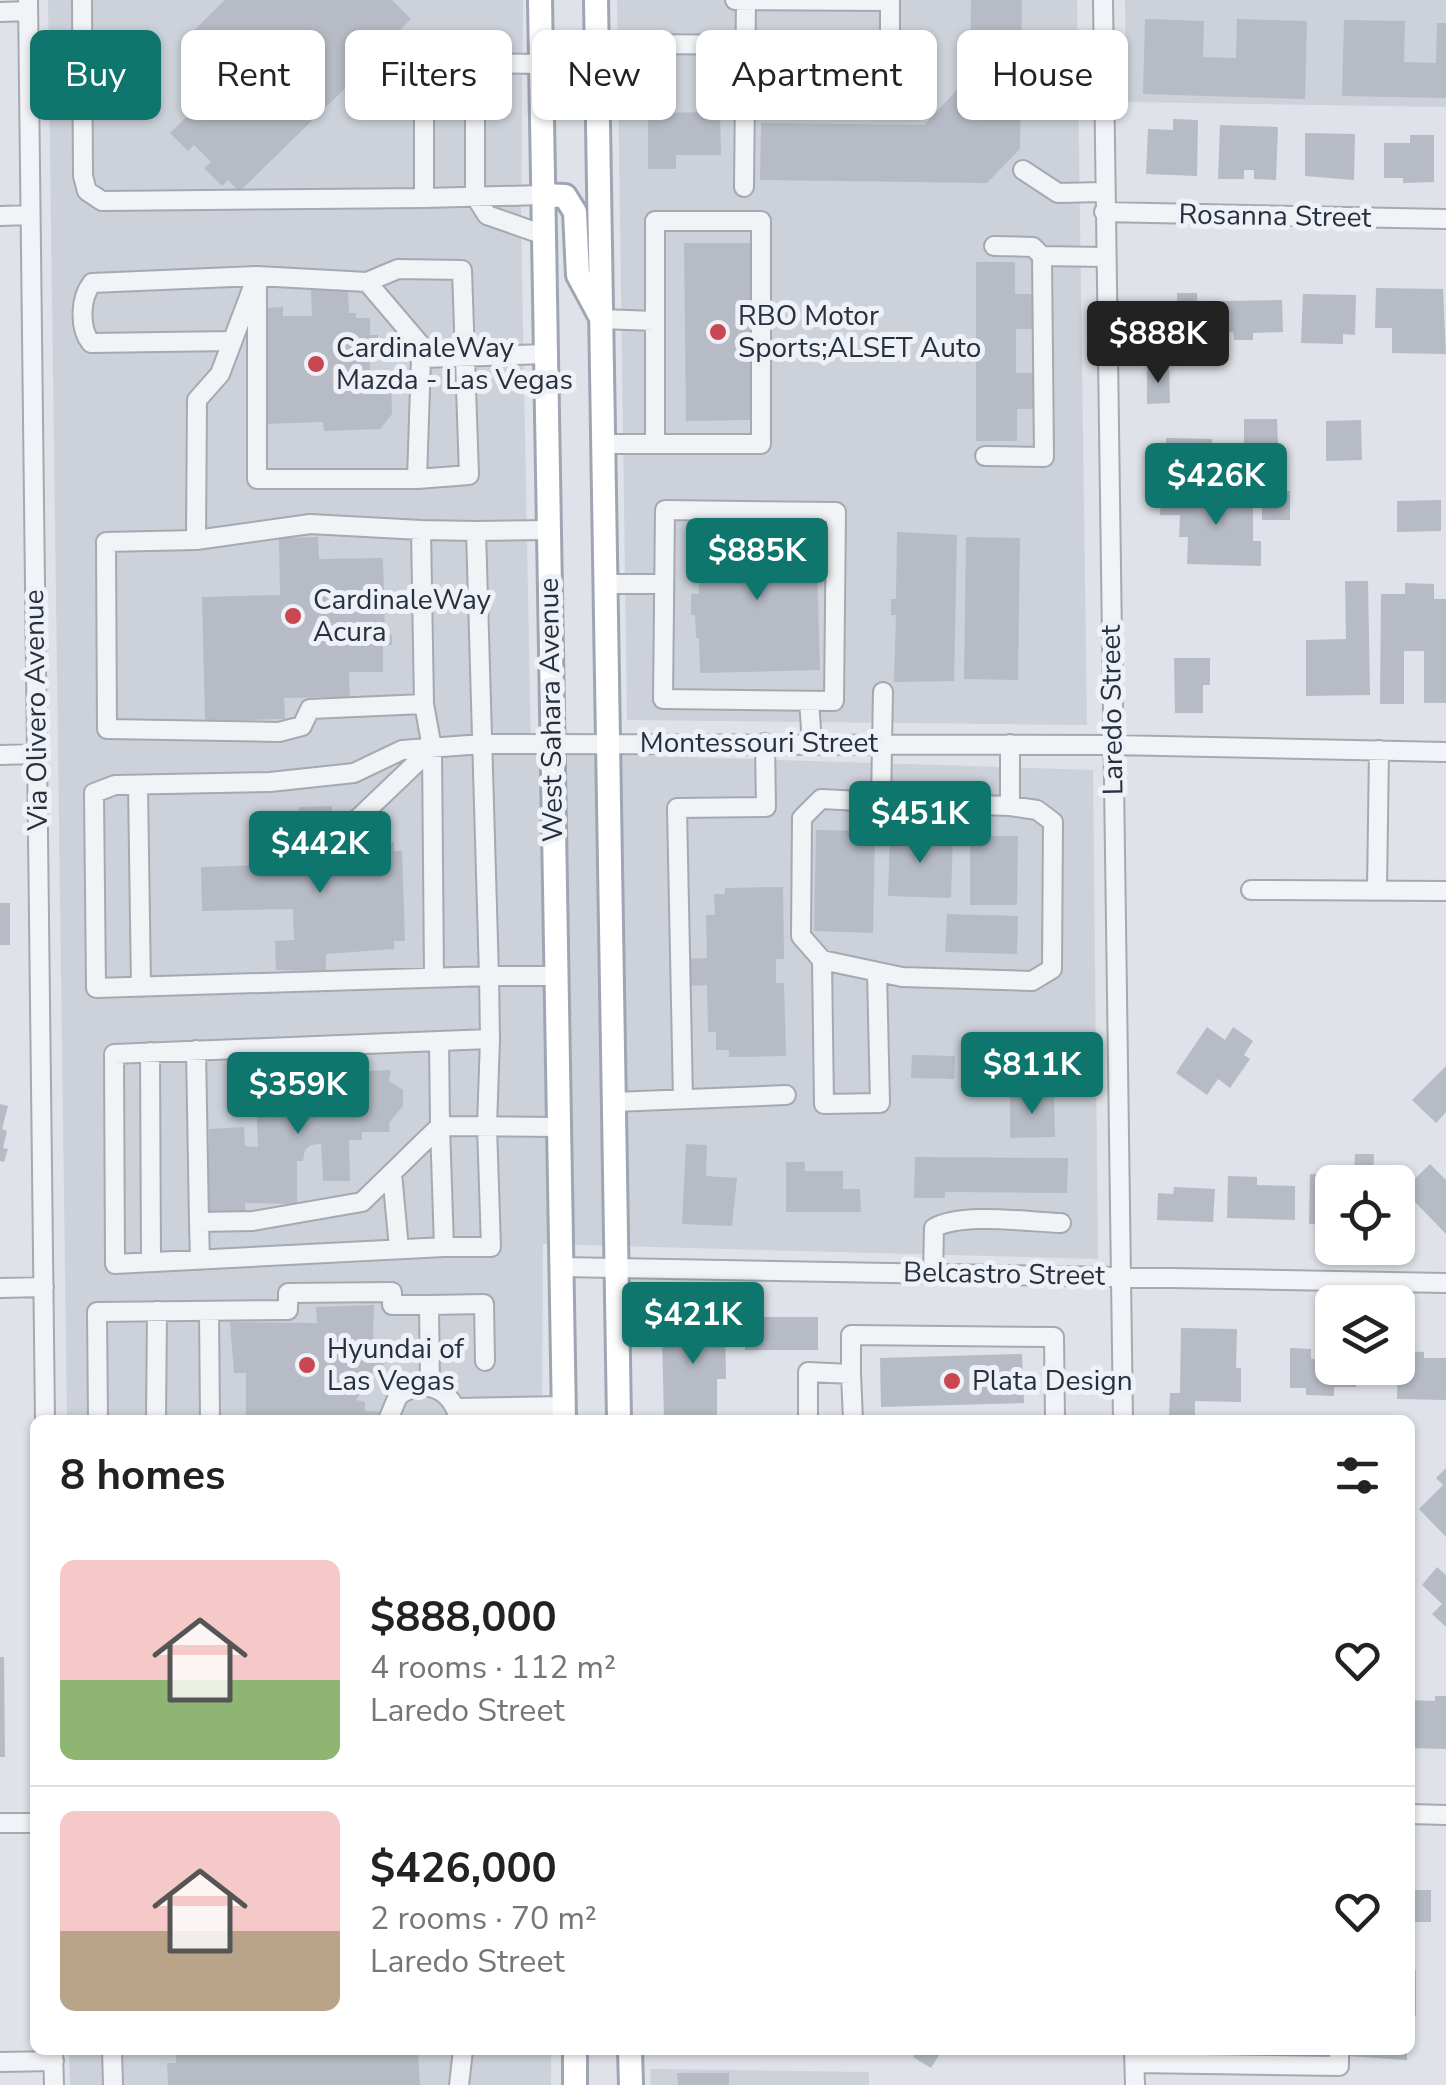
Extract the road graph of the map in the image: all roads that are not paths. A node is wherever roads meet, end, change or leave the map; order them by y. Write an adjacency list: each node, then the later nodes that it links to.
1 (82, 0): 24 (street)
2 (540, 0): 10 (main road, West Sahara Avenue)
3 (596, 0): 11 (main road, West Sahara Avenue)
4 (735, 0): 5 (street)
5 (746, 0): 7 (street); 12 (street)
6 (1103, 0): 21 (street, Laredo Street)
7 (890, 1): 13 (street)
8 (28, 6): 9 (street); 26 (street, Via Olivero Avenue)
9 (0, 12)
10 (540, 30)
11 (597, 30)
12 (746, 30)
13 (890, 30)
14 (532, 64): 23 (street)
15 (424, 120): 24 (street)
16 (542, 120): 22 (main road, West Sahara Avenue)
17 (598, 120): 35 (main road, West Sahara Avenue)
18 (745, 120): 20 (street)
19 (1023, 170): 21 (street)
20 (744, 187)
21 (1104, 192): 25 (street, Laredo Street)
22 (543, 195): 23 (street); 29 (main road, West Sahara Avenue); 35 (main road)
23 (475, 196): 24 (street); 29 (street)
24 (424, 198)
25 (1104, 212): 28 (street, Rosanna Street); 32 (street, Laredo Street)
26 (30, 215): 27 (street); 65 (street, Via Olivero Avenue)
27 (0, 216)
28 (1446, 219)
29 (544, 234): 38 (main road, West Sahara Avenue)
30 (994, 246): 31 (street)
31 (1042, 256): 32 (street); 43 (street)
32 (1105, 257): 61 (street, Laredo Street)
33 (256, 276): 34 (street); 37 (street); 37 (street); 44 (street)
34 (367, 282): 39 (street); 40 (street)
35 (601, 319): 36 (street); 41 (main road, West Sahara Avenue)
36 (655, 321): 42 (street); 42 (street)
37 (231, 341): 48 (street)
38 (546, 354): 39 (street); 46 (main road, West Sahara Avenue)
39 (467, 357): 40 (street); 44 (street)
40 (421, 358): 44 (street)
41 (603, 444): 42 (street); 49 (main road, West Sahara Avenue)
42 (656, 444)
43 (985, 456)
44 (417, 479)
45 (421, 530): 47 (street); 48 (street); 53 (street)
46 (548, 530): 47 (street); 56 (main road, West Sahara Avenue)
47 (476, 531): 58 (street)
48 (196, 540): 53 (street)
49 (604, 584): 50 (street); 54 (main road, West Sahara Avenue)
50 (664, 584): 52 (street); 52 (street)
51 (883, 692): 59 (street)
52 (810, 701): 57 (street)
53 (424, 704): 62 (street)
54 (607, 742): 55 (street, Montessouri Street); 56 (street, Montessouri Street); 86 (main road, West Sahara Avenue)
55 (764, 742): 57 (street, Montessouri Street); 85 (street)
56 (551, 743): 58 (street, Montessouri Street); 77 (main road, West Sahara Avenue)
57 (812, 743): 59 (street, Montessouri Street)
58 (482, 744): 62 (street, Montessouri Street); 76 (street)
59 (883, 744): 60 (street, Montessouri Street); 68 (street)
60 (1010, 744): 61 (street, Montessouri Street); 69 (street)
61 (1112, 745): 63 (street, Montessouri Street); 100 (street, Laredo Street)
62 (432, 748): 67 (street, Montessouri Street); 70 (street); 78 (street)
63 (1379, 750): 64 (street, Montessouri Street); 72 (street)
64 (1446, 752)
65 (36, 754): 66 (street); 102 (street, Via Olivero Avenue)
66 (0, 755)
67 (138, 785): 79 (street); 79 (street, Montessouri Street)
68 (880, 802): 69 (street); 74 (street)
69 (1010, 806): 75 (street)
70 (346, 830)
71 (1251, 890): 72 (street)
72 (1377, 890): 73 (street)
73 (1446, 891)
74 (822, 960): 75 (street); 75 (street)
75 (877, 972)
76 (489, 976): 77 (street); 78 (street); 80 (street)
77 (556, 976): 89 (main road, West Sahara Avenue)
78 (434, 977): 79 (street)
79 (140, 987)
80 (490, 1040): 81 (street); 88 (street)
81 (439, 1041): 82 (street); 87 (street)
82 (196, 1050): 83 (street); 91 (street)
83 (150, 1052): 96 (street); 96 (street)
84 (786, 1095): 85 (street)
85 (683, 1099): 86 (street)
86 (614, 1102): 98 (main road, West Sahara Avenue)
87 (440, 1126): 88 (street); 90 (street); 93 (street)
88 (487, 1126): 89 (street); 93 (street)
89 (558, 1127): 97 (main road, West Sahara Avenue)
90 (392, 1173): 91 (street); 94 (street)
91 (199, 1222): 95 (street)
92 (1061, 1223): 99 (street)
93 (444, 1246): 94 (street)
94 (399, 1249): 95 (street)
95 (200, 1260): 96 (street)
96 (152, 1262)
97 (561, 1267): 98 (street, Belcastro Street); 110 (main road, West Sahara Avenue)
98 (617, 1267): 99 (street, Belcastro Street); 117 (main road, West Sahara Avenue)
99 (933, 1272): 100 (street, Belcastro Street)
100 (1121, 1276): 101 (street, Belcastro Street); 121 (street, Laredo Street)
101 (1446, 1283)
102 (44, 1287): 103 (street); 112 (street, Via Olivero Avenue)
103 (0, 1288)
104 (429, 1305): 105 (street); 107 (street); 109 (street)
105 (209, 1311): 106 (street); 115 (street)
106 (156, 1312): 113 (street); 114 (street)
107 (485, 1362)
108 (851, 1374): 118 (street); 119 (street); 120 (street)
109 (430, 1386): 111 (street); 116 (street)
110 (564, 1413): 111 (street)
111 (457, 1414)
112 (45, 1415)
113 (98, 1415)
114 (156, 1415)
115 (210, 1415)
116 (390, 1415)
117 (620, 1415)
118 (808, 1415)
119 (853, 1415)
120 (1055, 1415)
121 (1124, 1415)
122 (1415, 1814): 123 (street)
123 (1446, 1815)
124 (30, 1823): 125 (street)
125 (0, 1824)
126 (112, 2055): 135 (street)
127 (462, 2055): 136 (street)
128 (575, 2055): 137 (main road)
129 (630, 2055): 138 (main road)
130 (1339, 2055): 132 (street)
131 (54, 2056): 133 (street); 134 (street)
132 (1134, 2057): 139 (street)
133 (0, 2062)
134 (54, 2085)
135 (113, 2085)
136 (459, 2085)
137 (575, 2085)
138 (631, 2085)
139 (1135, 2085)

